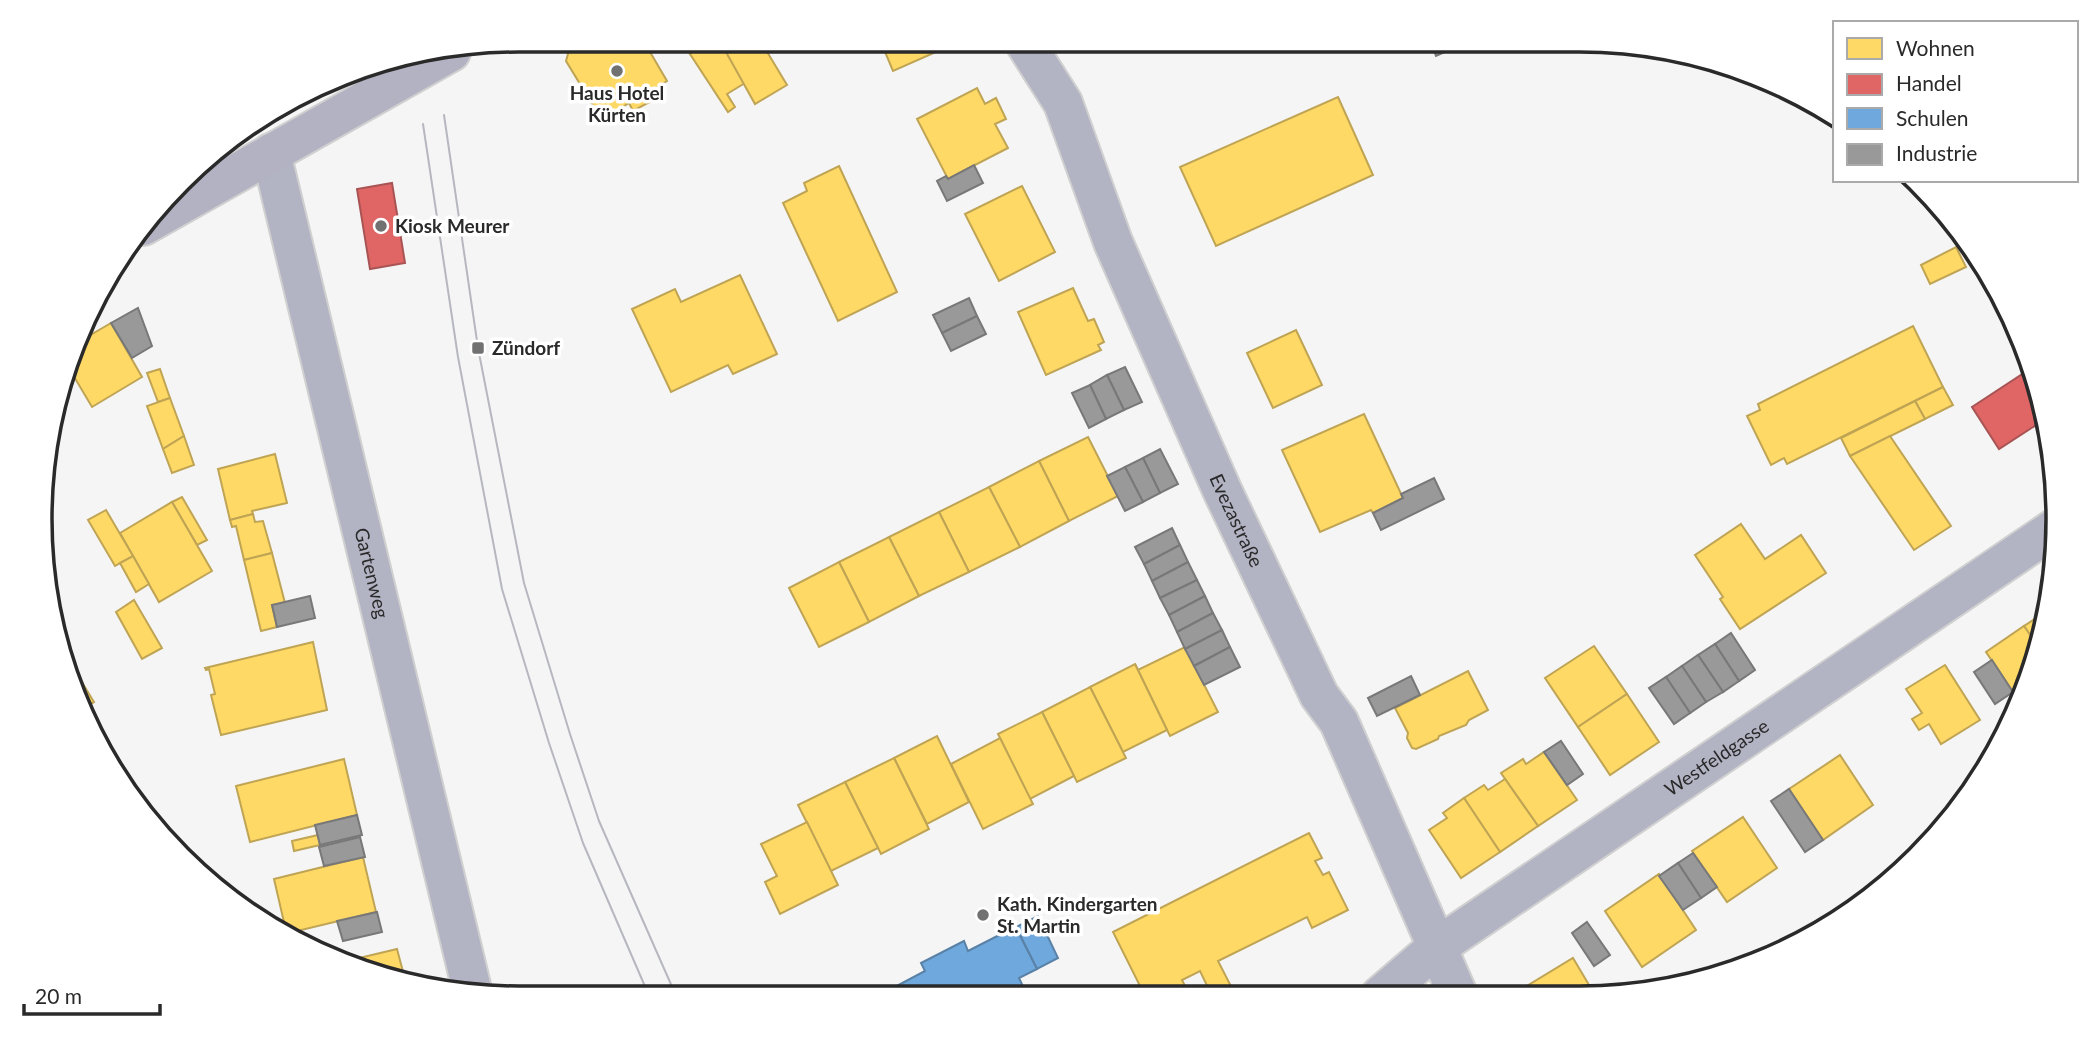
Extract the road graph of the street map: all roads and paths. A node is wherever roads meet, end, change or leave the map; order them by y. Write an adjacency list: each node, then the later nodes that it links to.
1 (1031, 52): 7 (street, Evezastraße)
2 (416, 64): 3 (street)
3 (392, 72): 4 (street)
4 (271, 153): 5 (street); 8 (street, Gartenweg)
5 (168, 211)
6 (2046, 534): 7 (street, Westfeldgasse)
7 (1437, 947): 9 (street, Westfeldgasse); 10 (street, Evezastraße)
8 (471, 984)
9 (1392, 986)
10 (1454, 986)

